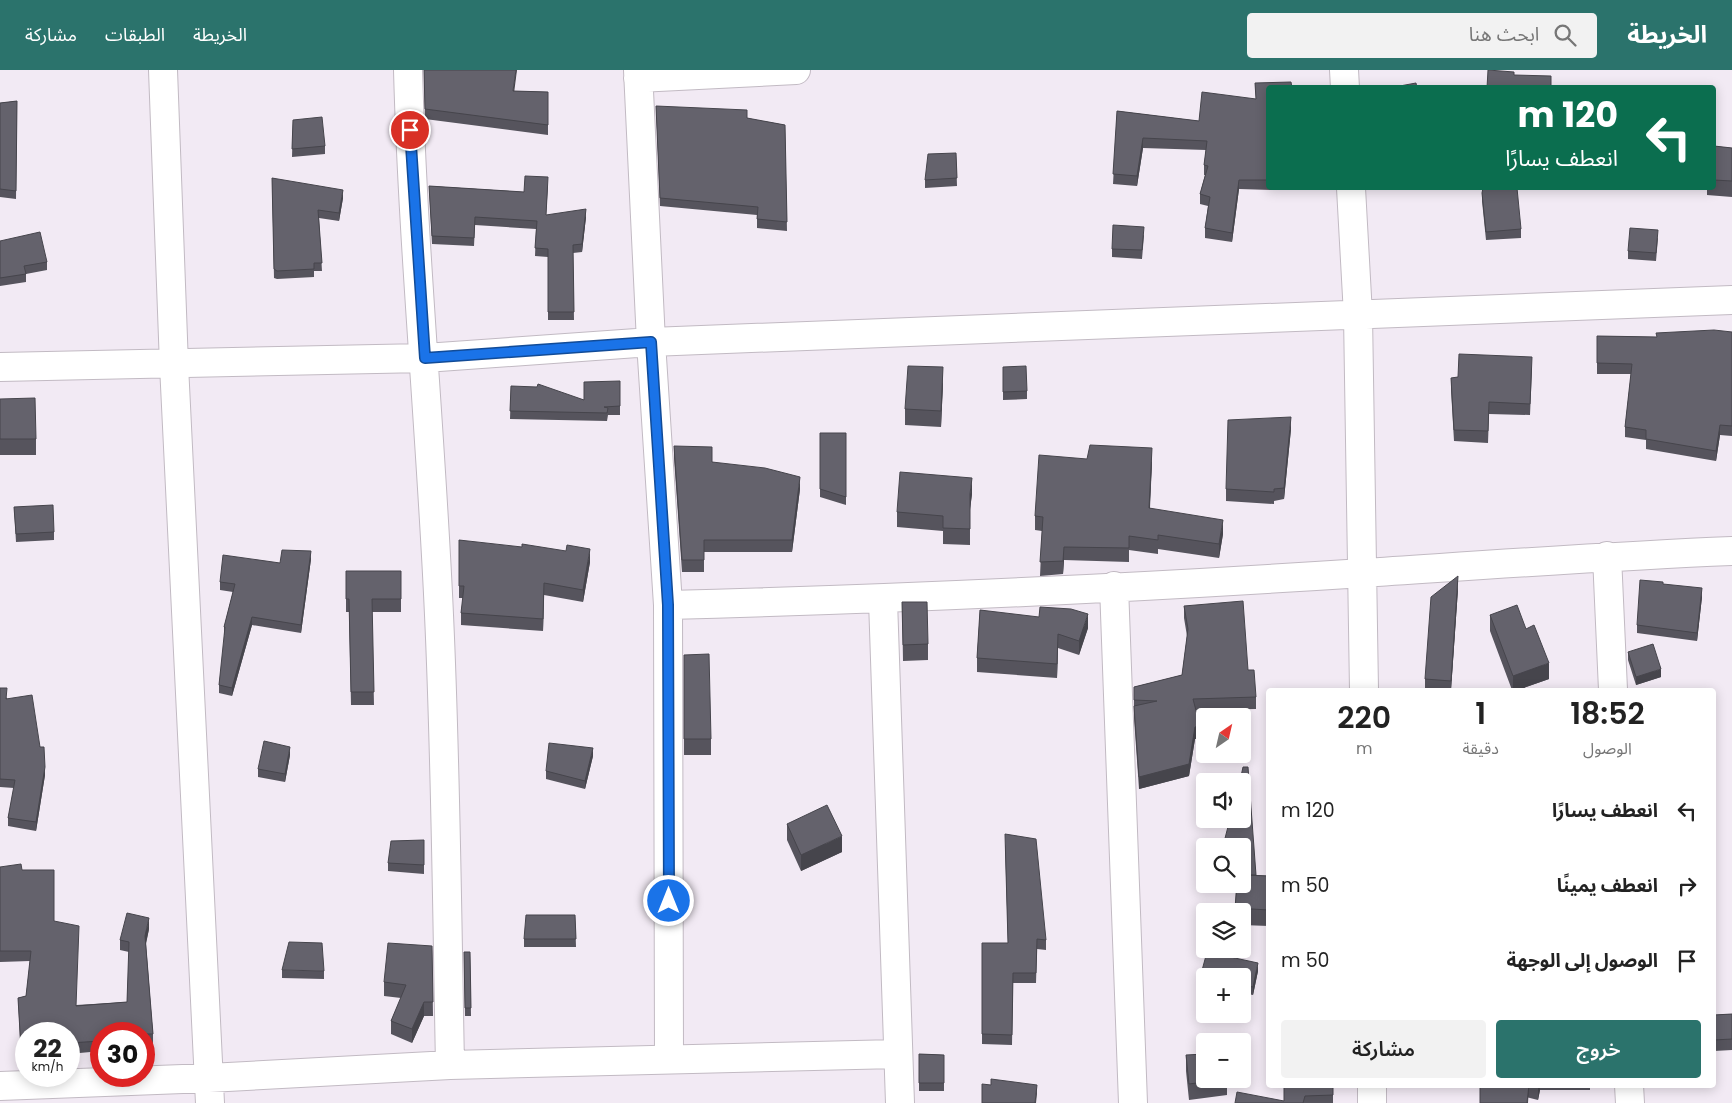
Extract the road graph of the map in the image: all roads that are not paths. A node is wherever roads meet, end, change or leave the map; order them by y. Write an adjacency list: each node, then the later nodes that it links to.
1 (162, 70): 12 (street)
2 (408, 70): 11 (street)
3 (796, 70): 5 (street)
4 (1344, 70): 6 (street)
5 (638, 74): 10 (street)
6 (1345, 85)
7 (1351, 190): 9 (street)
8 (1732, 300): 9 (street)
9 (1358, 315): 10 (street); 16 (street)
10 (651, 342): 11 (street); 19 (street)
11 (425, 358): 12 (street); 24 (street)
12 (174, 365): 13 (street); 28 (street)
13 (0, 368)
14 (1732, 551): 15 (street)
15 (1607, 556): 16 (street); 21 (street)
16 (1362, 573): 17 (street); 20 (street)
17 (1114, 586): 18 (street); 30 (street)
18 (883, 600): 19 (street); 22 (street)
19 (668, 605): 23 (street)
20 (1364, 688)
21 (1613, 688)
22 (897, 1054): 23 (street); 29 (street)
23 (669, 1059): 24 (street)
24 (450, 1065): 28 (street)
25 (0, 1086): 28 (street)
26 (1372, 1088): 31 (street)
27 (1630, 1088): 32 (street)
28 (210, 1091)
29 (900, 1103)
30 (1133, 1103)
31 (1372, 1103)
32 (1630, 1103)

